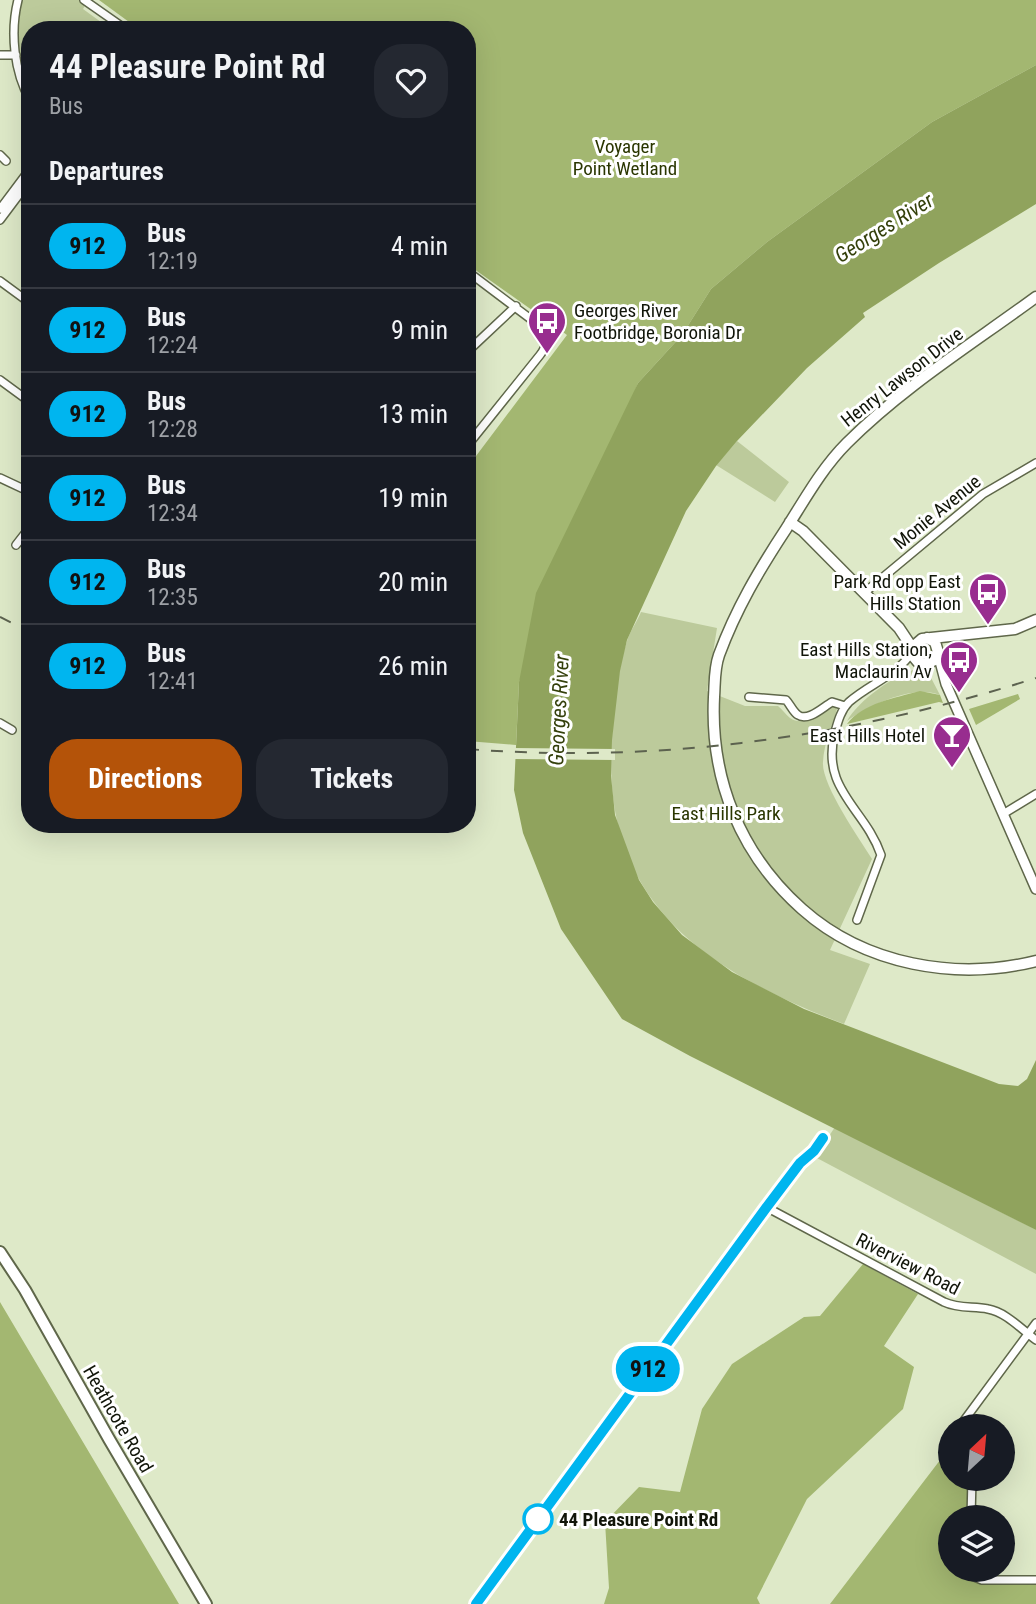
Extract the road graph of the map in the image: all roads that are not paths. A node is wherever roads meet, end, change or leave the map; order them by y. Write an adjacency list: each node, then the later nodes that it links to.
1 (18, 0): 5 (street)
2 (84, 0): 3 (street)
3 (114, 21)
4 (0, 55): 5 (street)
5 (16, 55): 6 (street)
6 (21, 80)
7 (21, 181): 9 (street)
8 (21, 192): 10 (street)
9 (0, 209)
10 (0, 220)
11 (476, 277): 15 (street)
12 (0, 281): 13 (street)
13 (21, 296)
14 (1036, 297): 23 (main road, Henry Lawson Drive)
15 (516, 306): 16 (street); 19 (street)
16 (476, 344)
17 (0, 380): 18 (street)
18 (21, 395)
19 (476, 433)
20 (1036, 463): 26 (street, Monie Avenue)
21 (0, 478): 22 (street)
22 (21, 488)
23 (790, 522): 26 (main road); 44 (main road, Henry Lawson Drive)
24 (21, 539): 25 (street)
25 (16, 545)
26 (863, 593): 28 (main road)
27 (1036, 620): 29 (main road)
28 (900, 628): 30 (main road); 31 (main road)
29 (971, 634): 30 (main road); 32 (main road)
30 (925, 638): 31 (main road); 32 (main road)
31 (912, 650): 33 (main road); 34 (street)
32 (938, 652): 33 (main road); 35 (street)
33 (924, 664): 34 (street); 35 (street)
34 (901, 667): 37 (street)
35 (946, 684): 41 (street)
36 (750, 697): 37 (street)
37 (845, 706): 43 (street)
38 (0, 723): 39 (street)
39 (12, 730)
40 (1036, 794): 41 (street)
41 (1003, 814): 42 (street)
42 (1036, 889)
43 (857, 920)
44 (1036, 961)
45 (823, 1138): 46 (street)
46 (766, 1208): 49 (street, Riverview Road); 55 (street)
47 (0, 1252): 54 (main road, Heathcote Road)
48 (1036, 1323): 49 (street)
49 (1028, 1334): 50 (street, Riverview Road); 51 (street)
50 (1036, 1340)
51 (969, 1414)
52 (1015, 1580): 53 (street)
53 (1036, 1580)
54 (206, 1604)
55 (476, 1604)

